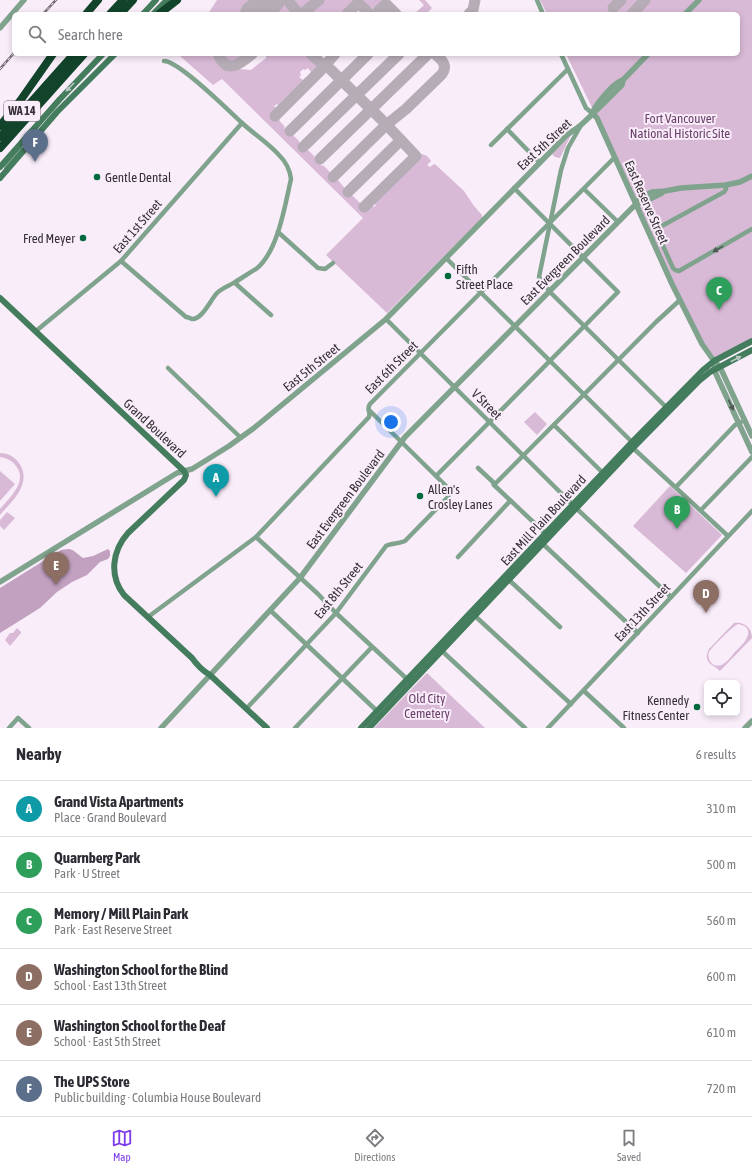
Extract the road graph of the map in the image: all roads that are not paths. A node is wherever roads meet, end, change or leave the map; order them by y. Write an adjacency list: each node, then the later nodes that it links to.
1 (24, 0): 10 (street)
2 (98, 0): 11 (highway)
3 (123, 0): 12 (highway)
4 (133, 0): 13 (highway)
5 (156, 0): 14 (main road)
6 (167, 0): 15 (main road)
7 (177, 0): 16 (highway)
8 (537, 0): 17 (street)
9 (699, 0): 18 (street)
10 (14, 12)
11 (88, 12)
12 (112, 12)
13 (122, 12)
14 (145, 12)
15 (155, 12)
16 (162, 12)
17 (542, 12)
18 (687, 12)
19 (12, 14): 20 (street)
20 (0, 28)
21 (52, 56): 33 (highway)
22 (72, 56): 36 (highway, WA 14)
23 (82, 56): 38 (highway, WA 14)
24 (101, 56): 34 (main road, one-way to 34)
25 (113, 56): 42 (main road)
26 (562, 56): 29 (street, East Reserve Street)
27 (646, 56): 30 (street, East 5th Street)
28 (164, 61): 31 (street)
29 (568, 69): 30 (street, East Reserve Street); 35 (street)
30 (592, 113): 32 (street, East 5th Street); 39 (street, East Reserve Street)
31 (242, 123): 52 (street); 55 (street, East 1st Street)
32 (582, 124): 40 (street, East 5th Street); 50 (street)
33 (0, 126)
34 (36, 126): 41 (main road); 42 (street)
35 (507, 129): 37 (street); 40 (street)
36 (0, 137)
37 (491, 145)
38 (0, 148)
39 (615, 156): 47 (street, East 6th Street); 48 (street, East Reserve Street)
40 (540, 162): 46 (street, East 5th Street)
41 (0, 167)
42 (7, 170): 44 (main road)
43 (752, 176): 45 (street, East Evergreen Boulevard)
44 (0, 178)
45 (726, 185): 48 (street, East Evergreen Boulevard); 51 (street, one-way to 45)
46 (514, 188): 50 (street); 54 (street, East 5th Street)
47 (584, 189): 49 (street); 50 (street, East 6th Street)
48 (636, 204): 49 (street, East Evergreen Boulevard); 61 (street, East Reserve Street)
49 (618, 222): 53 (street, East Evergreen Boulevard)
50 (549, 223): 53 (street); 58 (street, East 6th Street); 59 (street)
51 (752, 230)
52 (278, 232): 56 (street); 57 (street)
53 (584, 257): 59 (street, East Evergreen Boulevard); 65 (street)
54 (446, 258): 58 (street); 63 (street, East 5th Street)
55 (122, 261): 57 (street); 66 (street, East 1st Street)
56 (333, 263)
57 (235, 282): 62 (street)
58 (480, 292): 64 (street); 69 (street, East 6th Street)
59 (550, 292): 64 (street, East Evergreen Boulevard); 65 (street)
60 (0, 298): 66 (main road, Grand Boulevard)
61 (680, 300): 71 (street); 72 (street, East Reserve Street)
62 (271, 315)
63 (386, 318): 69 (street, V Street); 83 (street, East 5th Street)
64 (515, 326): 70 (street); 75 (street, East Evergreen Boulevard)
65 (584, 326): 70 (street); 71 (street)
66 (36, 331): 90 (main road, Grand Boulevard)
67 (752, 341): 72 (main road, East Mill Plain Boulevard)
68 (752, 350): 74 (main road, East Mill Plain Boulevard, one-way to 68)
69 (420, 352): 75 (street, V Street); 78 (street, East 6th Street)
70 (549, 360): 76 (street); 79 (street)
71 (618, 360): 76 (street); 77 (street)
72 (714, 361): 74 (street, East Reserve Street); 77 (main road, East Mill Plain Boulevard)
73 (168, 368): 83 (street)
74 (717, 369): 80 (street, East Reserve Street); 85 (main road, East Mill Plain Boulevard)
75 (455, 387): 79 (street, V Street); 84 (street, East Evergreen Boulevard)
76 (584, 395): 81 (street); 85 (street)
77 (666, 407): 85 (main road, East Mill Plain Boulevard)
78 (368, 409): 84 (street); 101 (street, East 6th Street)
79 (489, 421): 87 (street, V Street); 92 (street)
80 (742, 422): 82 (street, East Reserve Street); 86 (street, East Reserve Street); 94 (street)
81 (554, 425): 87 (street); 91 (street)
82 (752, 436)
83 (240, 437): 90 (street, East 5th Street)
84 (402, 442): 92 (street); 104 (street, East Evergreen Boulevard)
85 (633, 445): 91 (main road, East Mill Plain Boulevard); 94 (street); 96 (main road, East Mill Plain Boulevard)
86 (752, 452)
87 (524, 456): 93 (street); 96 (street, V Street)
88 (752, 456): 97 (street)
89 (478, 468): 93 (street)
90 (184, 471): 106 (street, East 5th Street); 111 (main road, Grand Boulevard)
91 (603, 473): 96 (main road, East Mill Plain Boulevard)
92 (436, 476): 109 (street, East 8th Street)
93 (494, 485): 95 (street)
94 (676, 487): 97 (street)
95 (510, 501): 99 (street); 103 (street)
96 (574, 507): 99 (main road, East Mill Plain Boulevard); 102 (main road, East Mill Plain Boulevard); 107 (street, V Street)
97 (701, 510): 100 (street)
98 (752, 511): 100 (street, East 13th Street)
99 (546, 534): 119 (main road, East Mill Plain Boulevard)
100 (728, 536): 107 (street, East 13th Street)
101 (256, 537): 104 (street); 111 (street, East 6th Street)
102 (542, 544): 105 (main road, East Mill Plain Boulevard); 113 (street)
103 (458, 557)
104 (300, 578): 108 (street, East Evergreen Boulevard); 109 (street)
105 (509, 580): 110 (main road, East Mill Plain Boulevard); 112 (street)
106 (0, 582)
107 (671, 597): 113 (street, East 13th Street)
108 (271, 611): 114 (street); 117 (street, East Evergreen Boulevard)
109 (336, 613): 114 (street, East 8th Street); 115 (street)
110 (475, 616): 116 (main road, East Mill Plain Boulevard); 121 (street)
111 (148, 617): 117 (main road, Grand Boulevard)
112 (560, 627)
113 (638, 633): 120 (street, East 13th Street)
114 (306, 644): 118 (street); 122 (street, East 8th Street)
115 (372, 647): 118 (street); 119 (street)
116 (442, 651): 131 (main road, East Mill Plain Boulevard); 132 (street)
117 (210, 676): 122 (main road, Grand Boulevard); 125 (street, East Evergreen Boulevard)
118 (342, 678): 123 (street); 129 (street)
119 (408, 680): 123 (main road, East Mill Plain Boulevard)
120 (584, 691): 121 (street, East 13th Street); 134 (street)
121 (571, 704): 133 (street, East 13th Street)
122 (246, 709): 128 (main road, Grand Boulevard)
123 (377, 711): 130 (main road, East Mill Plain Boulevard)
124 (752, 721): 135 (street)
125 (163, 727)
126 (9, 728): 127 (street)
127 (29, 728)
128 (267, 728)
129 (295, 728)
130 (361, 728)
131 (369, 728)
132 (525, 728)
133 (548, 728)
134 (624, 728)
135 (745, 728)

